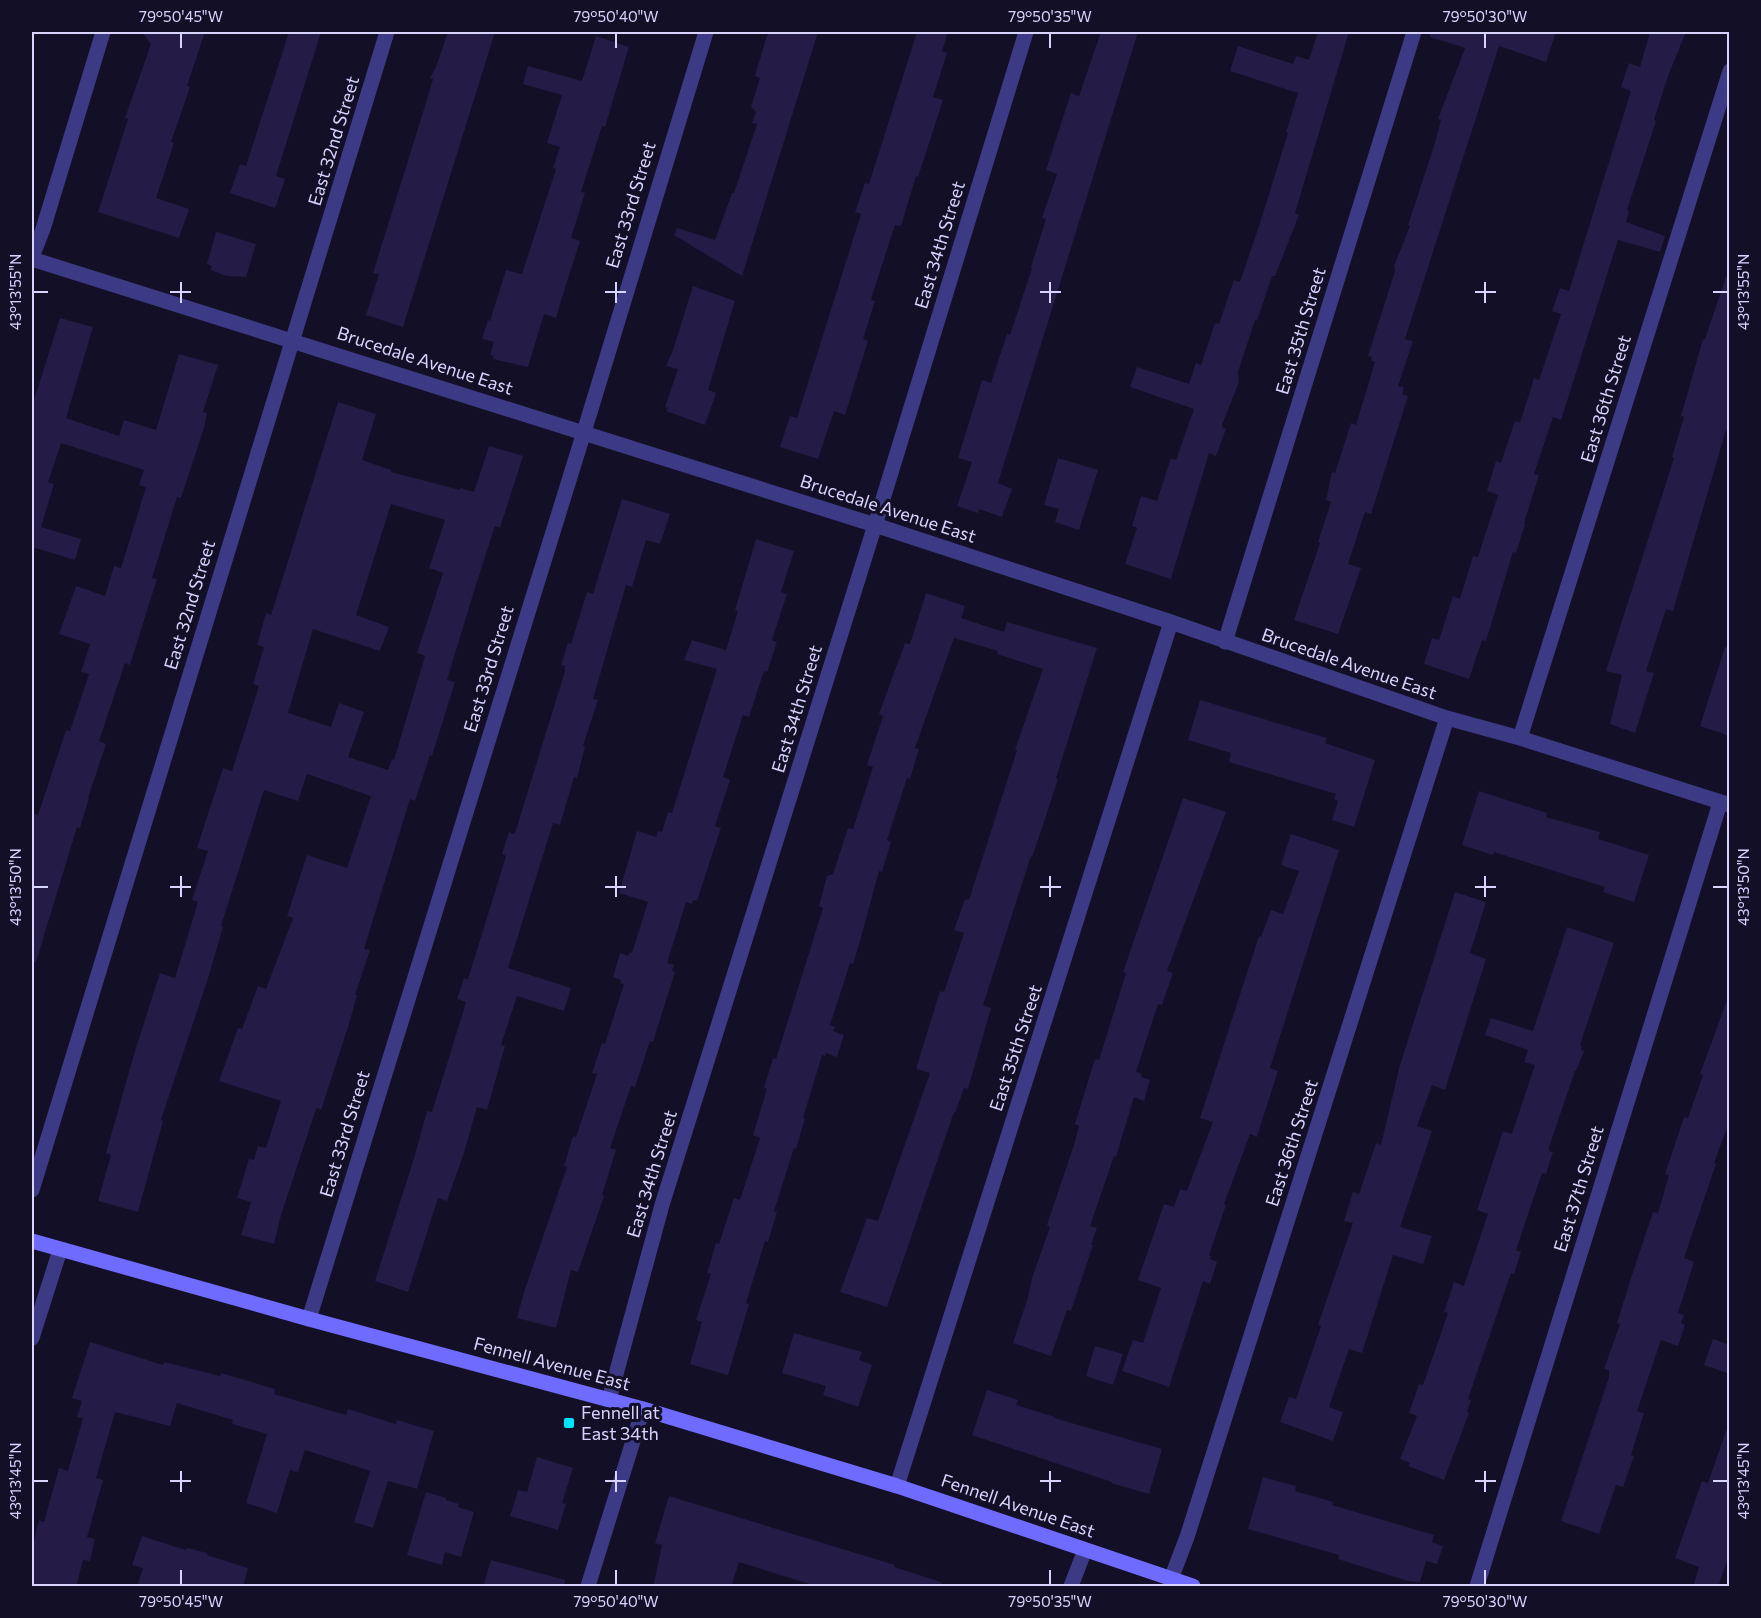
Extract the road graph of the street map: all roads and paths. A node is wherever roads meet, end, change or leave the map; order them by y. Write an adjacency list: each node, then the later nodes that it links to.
1 (104, 32): 7 (street)
2 (387, 32): 8 (street, East 32nd Street)
3 (705, 32): 9 (street, East 33rd Street)
4 (1026, 32): 10 (street, East 34th Street)
5 (1414, 32): 12 (street, East 35th Street)
6 (1730, 71): 14 (street, East 36th Street)
7 (32, 258): 8 (street, Brucedale Avenue East)
8 (292, 340): 9 (street, Brucedale Avenue East); 16 (street, East 32nd Street)
9 (584, 432): 10 (street, Brucedale Avenue East); 19 (street, East 33rd Street)
10 (875, 525): 11 (street, Brucedale Avenue East); 21 (street, East 34th Street)
11 (1171, 622): 12 (street, Brucedale Avenue East); 23 (street, East 35th Street)
12 (1225, 642): 13 (street, Brucedale Avenue East)
13 (1447, 718): 14 (street, Brucedale Avenue East); 25 (street, East 36th Street)
14 (1520, 738): 15 (street, Brucedale Avenue East)
15 (1725, 804): 29 (street, East 37th Street)
16 (32, 1190)
17 (32, 1241): 18 (main road, Fennell Avenue East)
18 (60, 1250): 19 (main road, Fennell Avenue East); 20 (street)
19 (309, 1319): 21 (main road, Fennell Avenue East)
20 (32, 1338)
21 (609, 1400): 22 (main road, Fennell Avenue East)
22 (643, 1408): 23 (main road, Fennell Avenue East); 26 (street)
23 (897, 1486): 24 (main road, Fennell Avenue East)
24 (1085, 1550): 25 (main road, Fennell Avenue East); 27 (street)
25 (1171, 1579): 28 (main road, Fennell Avenue East)
26 (588, 1587)
27 (1071, 1587)
28 (1193, 1587)
29 (1477, 1587)

